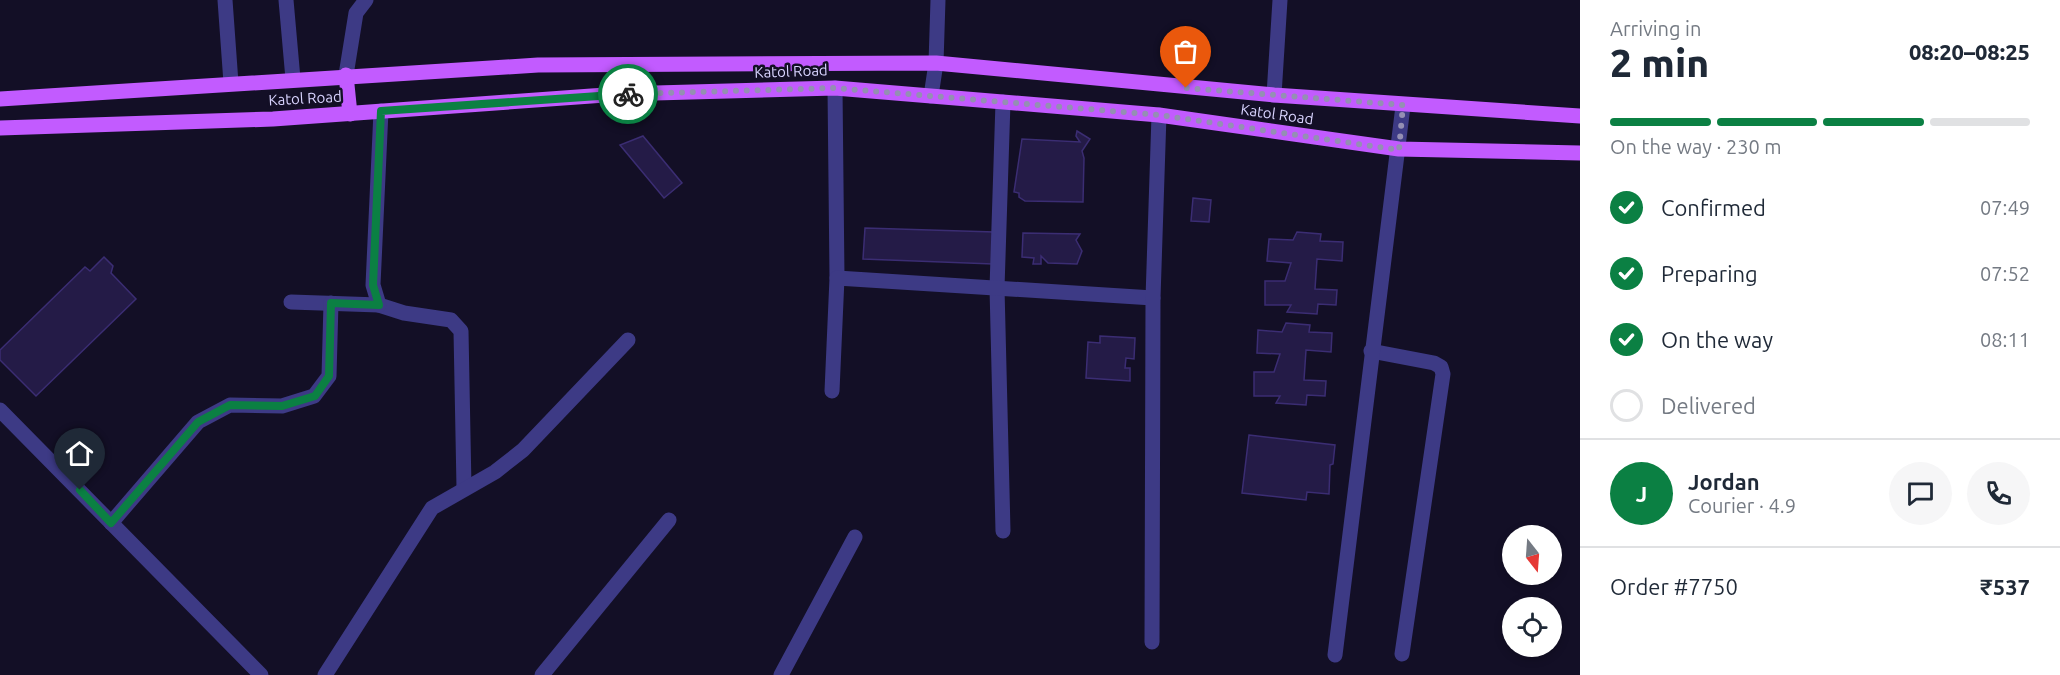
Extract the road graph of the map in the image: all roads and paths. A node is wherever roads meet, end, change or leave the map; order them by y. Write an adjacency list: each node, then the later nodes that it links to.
1 (225, 0): 9 (street)
2 (286, 0): 8 (street)
3 (366, 0): 7 (street)
4 (938, 0): 6 (street)
5 (1280, 0): 11 (street)
6 (936, 63): 7 (main road, Katol Road); 11 (main road, Katol Road); 12 (street)
7 (346, 75): 8 (main road, Katol Road); 17 (main road)
8 (293, 79): 9 (main road, Katol Road)
9 (231, 83): 13 (main road, Katol Road)
10 (835, 88): 12 (main road, Katol Road); 16 (main road, Katol Road); 23 (street)
11 (1274, 95): 15 (main road, Katol Road)
12 (931, 96): 14 (main road, Katol Road)
13 (0, 99)
14 (1003, 102): 18 (main road, Katol Road); 24 (street)
15 (1403, 105): 19 (main road, Katol Road); 21 (street)
16 (381, 111): 17 (main road, Katol Road); 28 (street)
17 (350, 114): 20 (main road, Katol Road)
18 (1159, 115): 21 (main road, Katol Road); 25 (street)
19 (1580, 116)
20 (0, 128)
21 (1399, 150): 22 (main road, Katol Road); 30 (street)
22 (1580, 153)
23 (837, 278): 24 (street); 31 (street)
24 (997, 288): 25 (street); 36 (street)
25 (1154, 298): 38 (street)
26 (291, 302): 27 (street)
27 (331, 303): 28 (street); 35 (street)
28 (379, 305): 33 (street)
29 (628, 340): 33 (street)
30 (1371, 351): 39 (street); 40 (street)
31 (832, 391)
32 (0, 410): 35 (street)
33 (464, 488): 42 (street)
34 (669, 520): 43 (street)
35 (111, 523): 41 (street)
36 (1003, 531)
37 (855, 537): 44 (street)
38 (1152, 642)
39 (1402, 654)
40 (1335, 655)
41 (261, 675)
42 (325, 675)
43 (542, 675)
44 (781, 675)

